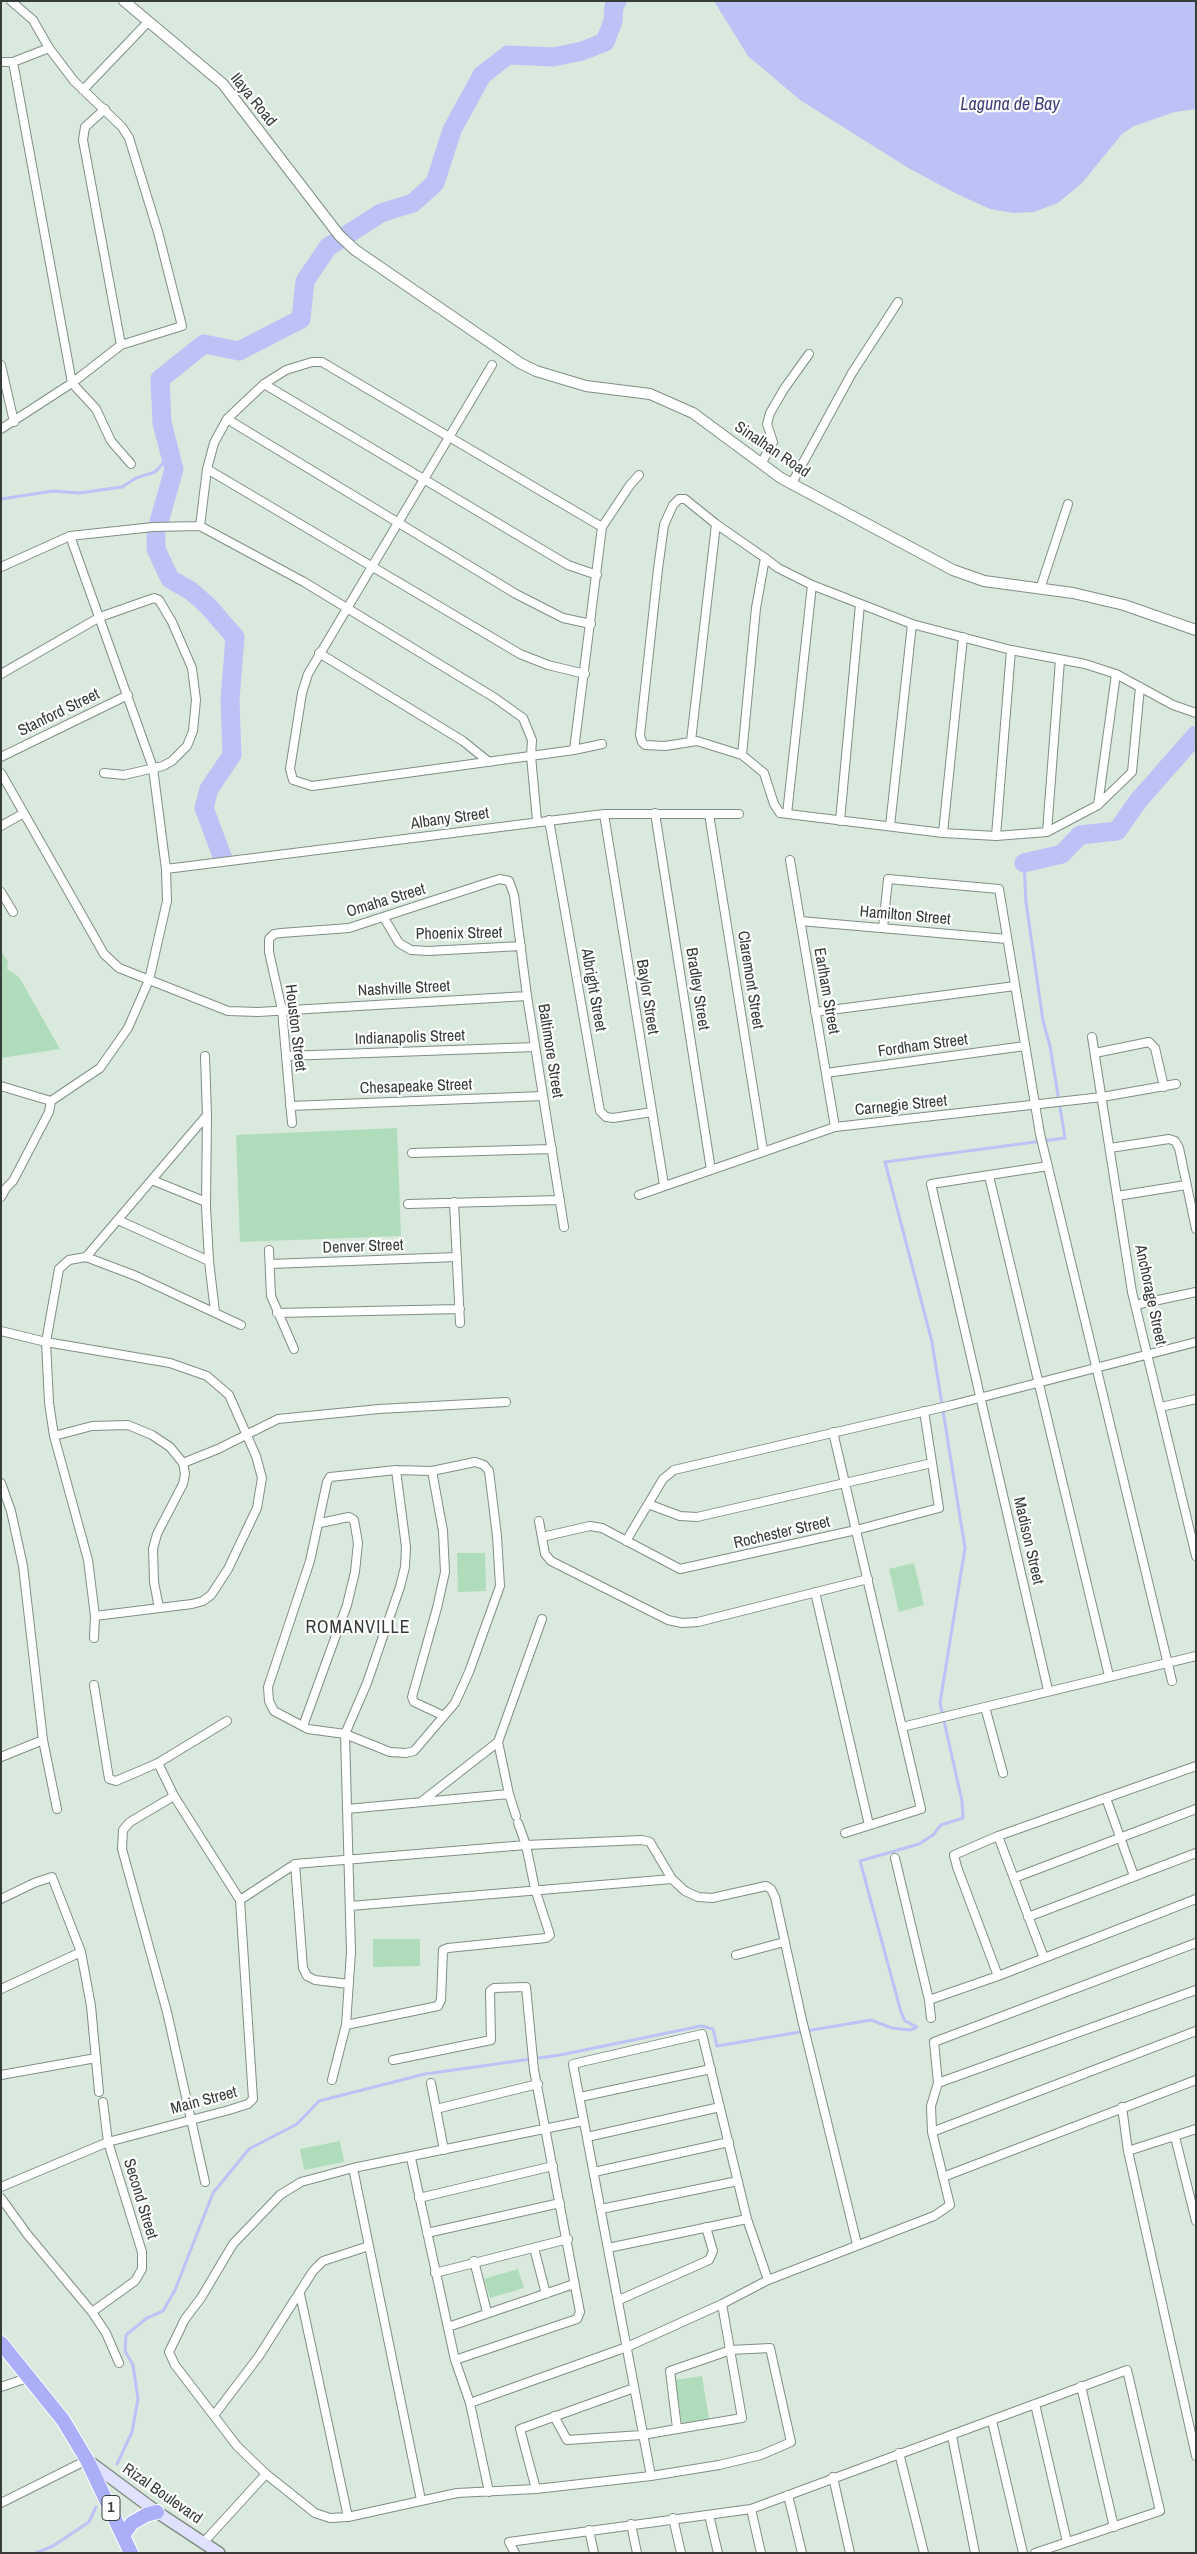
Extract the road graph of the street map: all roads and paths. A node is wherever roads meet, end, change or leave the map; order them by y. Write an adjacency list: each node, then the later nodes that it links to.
1 (11, 1): 4 (street)
2 (124, 1): 3 (street, Ilaya Road)
3 (148, 22): 7 (street); 9 (street, Ilaya Road)
4 (48, 48): 6 (street); 7 (street)
5 (1, 62): 6 (street)
6 (13, 62): 15 (street)
7 (84, 90): 8 (street)
8 (104, 109): 11 (street); 11 (street)
9 (355, 250): 22 (street, Sinalhan Road)
10 (898, 302): 26 (street)
11 (121, 345): 15 (street)
12 (809, 354): 22 (street)
13 (1, 365): 18 (street)
14 (492, 365): 20 (street)
15 (72, 383): 18 (street); 21 (street)
16 (264, 384): 17 (street); 20 (street); 25 (street)
17 (227, 420): 23 (street); 28 (street)
18 (14, 422): 19 (street)
19 (1, 429)
20 (451, 438): 25 (street); 31 (street)
21 (131, 464)
22 (761, 464): 26 (street, Sinalhan Road)
23 (207, 469): 30 (street); 35 (street)
24 (639, 475): 31 (street)
25 (424, 479): 28 (street); 36 (street)
26 (792, 483): 38 (street, Sinalhan Road)
27 (1068, 504): 38 (street)
28 (397, 523): 35 (street); 42 (street)
29 (716, 524): 33 (street); 55 (street); 55 (street)
30 (200, 526): 32 (street); 40 (street)
31 (602, 527): 36 (street)
32 (70, 536): 34 (street); 41 (street)
33 (765, 558): 37 (street); 58 (street)
34 (1, 567)
35 (372, 567): 40 (street); 50 (street)
36 (597, 575): 42 (street)
37 (812, 585): 39 (street); 71 (street)
38 (1040, 589): 44 (street, Sinalhan Road)
39 (860, 604): 43 (street); 73 (street)
40 (346, 608): 47 (street); 60 (street)
41 (100, 617): 49 (street); 53 (street); 62 (street)
42 (591, 624): 50 (street)
43 (912, 624): 45 (street); 76 (street)
44 (1196, 630)
45 (963, 637): 46 (street); 78 (street)
46 (1011, 650): 48 (street); 79 (street)
47 (319, 653): 61 (street); 61 (street)
48 (1060, 660): 51 (street); 77 (street)
49 (1, 674)
50 (585, 674): 57 (street)
51 (1116, 674): 52 (street); 65 (street)
52 (1140, 687): 54 (street); 65 (street)
53 (128, 695): 59 (street, Stanford Street); 62 (street)
54 (1196, 713)
55 (691, 741): 58 (street)
56 (602, 744): 57 (street)
57 (574, 750): 60 (street)
58 (742, 755): 71 (street)
59 (1, 756)
60 (531, 756): 61 (street); 74 (street)
61 (489, 762)
62 (152, 768): 64 (street); 81 (street)
63 (1, 773): 66 (street, Nashville Street)
64 (104, 773)
65 (1098, 805): 77 (street)
66 (24, 813): 75 (street); 91 (street, Nashville Street)
67 (655, 813): 68 (street, Albany Street); 69 (street, Albany Street); 120 (street, Bradley Street)
68 (604, 814): 72 (street, Albany Street); 111 (street, Baylor Street)
69 (709, 814): 70 (street, Albany Street); 117 (street, Claremont Street)
70 (739, 814)
71 (788, 814): 73 (street)
72 (549, 820): 74 (street, Albany Street); 111 (street, Albright Street)
73 (840, 820): 76 (street)
74 (537, 821): 81 (street, Albany Street)
75 (1, 826)
76 (890, 826): 78 (street)
77 (1047, 832): 79 (street)
78 (943, 833): 79 (street)
79 (996, 836)
80 (790, 860): 86 (street, Earlham Street)
81 (166, 869): 91 (street)
82 (508, 881): 85 (street, Omaha Street); 90 (street, Baltimore Street)
83 (1, 892): 84 (street)
84 (13, 912)
85 (384, 918): 88 (street, Omaha Street); 90 (street, Phoenix Street)
86 (800, 921): 87 (street, Hamilton Street); 95 (street, Earlham Street)
87 (883, 928): 89 (street, Hamilton Street); 89 (street)
88 (269, 939): 94 (street, Houston Street)
89 (1007, 939): 92 (street)
90 (521, 946): 93 (street, Baltimore Street)
91 (149, 980): 94 (street, Nashville Street); 108 (street)
92 (1015, 986): 95 (street); 97 (street)
93 (527, 996): 94 (street, Nashville Street); 98 (street, Baltimore Street)
94 (282, 1010): 101 (street, Houston Street)
95 (815, 1012): 102 (street, Earlham Street)
96 (1092, 1037): 99 (street, Anchorage Street)
97 (1025, 1046): 102 (street, Fordham Street); 109 (street)
98 (535, 1047): 101 (street, Indianapolis Street); 106 (street, Baltimore Street)
99 (1095, 1053): 105 (street); 107 (street, Anchorage Street)
100 (205, 1056): 112 (street)
101 (286, 1056): 110 (street, Houston Street)
102 (826, 1072): 114 (street, Earlham Street)
103 (1176, 1084): 105 (street, Carnegie Street)
104 (1, 1086): 108 (street)
105 (1164, 1086): 107 (street, Carnegie Street)
106 (543, 1096): 110 (street, Chesapeake Street); 116 (street, Baltimore Street)
107 (1102, 1097): 109 (street, Carnegie Street); 115 (street, Anchorage Street)
108 (51, 1100): 125 (street)
109 (1034, 1105): 114 (street, Carnegie Street); 119 (street)
110 (290, 1106): 113 (street, Houston Street)
111 (652, 1112): 123 (street, Baylor Street)
112 (208, 1115): 122 (street); 130 (street)
113 (292, 1122)
114 (835, 1127): 117 (street, Carnegie Street)
115 (1110, 1148): 124 (street); 127 (street, Anchorage Street)
116 (552, 1149): 118 (street); 129 (street, Baltimore Street)
117 (763, 1150): 120 (street, Carnegie Street)
118 (412, 1154)
119 (1048, 1166): 121 (street); 153 (street)
120 (711, 1170): 123 (street, Carnegie Street)
121 (988, 1176): 154 (street); 155 (street, Madison Street)
122 (152, 1180): 130 (street); 133 (street)
123 (664, 1185): 126 (street, Carnegie Street)
124 (1186, 1185): 127 (street); 135 (street)
125 (3, 1188): 128 (street)
126 (639, 1195)
127 (1117, 1196): 142 (street, Anchorage Street)
128 (1, 1197)
129 (560, 1200): 131 (street); 134 (street, Baltimore Street)
130 (206, 1202): 139 (street)
131 (454, 1202): 132 (street); 138 (street)
132 (408, 1204)
133 (118, 1220): 137 (street); 139 (street)
134 (564, 1227)
135 (1196, 1229)
136 (269, 1250): 140 (street)
137 (86, 1257): 144 (street); 149 (street)
138 (457, 1257): 140 (street, Denver Street); 143 (street)
139 (209, 1262): 144 (street)
140 (270, 1264): 145 (street)
141 (1196, 1292): 142 (street)
142 (1135, 1305): 152 (street, Anchorage Street)
143 (460, 1308): 145 (street); 146 (street)
144 (215, 1312): 147 (street)
145 (278, 1313): 151 (street)
146 (460, 1323)
147 (241, 1325)
148 (1, 1331): 149 (street)
149 (46, 1342): 161 (street); 162 (street)
150 (1196, 1342): 152 (street)
151 (294, 1349)
152 (1148, 1354): 153 (street); 158 (street, Anchorage Street)
153 (1097, 1368): 154 (street); 184 (street)
154 (1038, 1383): 155 (street); 185 (street)
155 (981, 1398): 159 (street); 188 (street, Madison Street)
156 (1196, 1399): 158 (street)
157 (506, 1402): 161 (street)
158 (1161, 1407): 173 (street, Anchorage Street)
159 (924, 1411): 160 (street); 164 (street, Rochester Street)
160 (834, 1432): 168 (street); 169 (street)
161 (246, 1434): 163 (street); 179 (street)
162 (54, 1436): 163 (street); 180 (street)
163 (183, 1463): 179 (street)
164 (932, 1463): 168 (street); 172 (street, Rochester Street)
165 (396, 1470): 166 (street); 171 (street); 194 (street)
166 (432, 1471): 190 (street); 190 (street)
167 (1, 1483): 195 (street)
168 (845, 1483): 169 (street); 172 (street)
169 (648, 1504): 175 (street)
170 (539, 1521): 174 (street)
171 (320, 1523): 192 (street); 192 (street)
172 (856, 1530): 175 (street, Rochester Street); 177 (street)
173 (1193, 1533): 176 (street, Anchorage Street)
174 (542, 1537): 175 (street, Rochester Street); 178 (street)
175 (626, 1541)
176 (1196, 1556)
177 (868, 1579): 178 (street); 193 (street)
178 (815, 1592): 208 (street)
179 (159, 1608): 180 (street)
180 (95, 1616): 182 (street)
181 (542, 1619): 196 (street)
182 (94, 1638)
183 (1196, 1656): 184 (street)
184 (1168, 1662): 185 (street); 186 (street)
185 (1109, 1676): 188 (street)
186 (1172, 1681)
187 (94, 1685): 198 (street)
188 (1048, 1690): 189 (street)
189 (986, 1707): 193 (street); 200 (street)
190 (444, 1716): 194 (street)
191 (227, 1721): 198 (street)
192 (303, 1726): 194 (street)
193 (902, 1727): 208 (street)
194 (345, 1734): 206 (street)
195 (43, 1740): 197 (street); 205 (street)
196 (498, 1742): 201 (street); 204 (street)
197 (1, 1757)
198 (158, 1763): 202 (street)
199 (1196, 1766): 203 (street)
200 (1003, 1773)
201 (509, 1794): 204 (street); 212 (street)
202 (174, 1796): 222 (street); 254 (street)
203 (1106, 1798): 210 (street); 211 (street)
204 (421, 1802): 206 (street)
205 (57, 1809)
206 (347, 1809): 214 (street)
207 (1196, 1809): 211 (street)
208 (869, 1825): 209 (street)
209 (845, 1834)
210 (998, 1836): 218 (street); 231 (street)
211 (1122, 1837): 217 (street); 218 (street)
212 (526, 1845): 214 (street); 219 (street); 220 (street)
213 (1196, 1853): 217 (street)
214 (348, 1858): 216 (street); 224 (street)
215 (895, 1858): 235 (street)
216 (295, 1864): 222 (street); 232 (street)
217 (1134, 1876): 225 (street)
218 (1014, 1878): 225 (street)
219 (672, 1879): 220 (street); 226 (street)
220 (536, 1889): 224 (street); 237 (street)
221 (1, 1899): 228 (street)
222 (240, 1900): 254 (street, Main Street)
223 (1196, 1900): 230 (street)
224 (350, 1906): 232 (street)
225 (1028, 1917): 230 (street)
226 (784, 1942): 229 (street); 282 (street)
227 (1196, 1943): 247 (street)
228 (81, 1952): 233 (street); 239 (street)
229 (736, 1955)
230 (1044, 1958): 231 (street)
231 (998, 1976): 235 (street)
232 (349, 1984): 237 (street)
233 (1, 1989)
234 (1196, 1990): 247 (street)
235 (929, 2000): 236 (street)
236 (931, 2018)
237 (346, 2024): 243 (street)
238 (1196, 2031): 258 (street)
239 (96, 2058): 242 (street); 248 (street)
240 (393, 2060): 246 (street)
241 (711, 2069): 249 (street); 249 (street); 251 (street)
242 (1, 2076)
243 (332, 2080)
244 (1196, 2080): 252 (street)
245 (432, 2083): 253 (street)
246 (538, 2084): 253 (street); 256 (street)
247 (938, 2084): 258 (street)
248 (99, 2092)
249 (580, 2097): 255 (street)
250 (103, 2102): 261 (street, Second Street)
251 (720, 2107): 260 (street); 262 (street)
252 (1122, 2107): 264 (street); 269 (street)
253 (436, 2109): 263 (street)
254 (192, 2118): 261 (street, Main Street); 271 (street)
255 (583, 2121): 256 (street); 260 (street)
256 (546, 2129): 263 (street); 266 (street)
257 (1196, 2129): 259 (street)
258 (932, 2132): 269 (street)
259 (1175, 2136): 264 (street); 278 (street)
260 (587, 2137): 268 (street)
261 (108, 2142): 272 (street, Main Street); 294 (street, Second Street)
262 (729, 2142): 268 (street); 270 (street)
263 (444, 2150): 265 (street)
264 (1128, 2151): 315 (street)
265 (411, 2158): 267 (street); 274 (street)
266 (553, 2166): 274 (street); 275 (street)
267 (353, 2168): 283 (street); 308 (street)
268 (594, 2172): 276 (street)
269 (943, 2177): 282 (street)
270 (738, 2181): 276 (street); 277 (street)
271 (205, 2182)
272 (1, 2187)
273 (1, 2198): 294 (street)
274 (419, 2198): 280 (street)
275 (560, 2203): 280 (street); 281 (street)
276 (601, 2209): 285 (street)
277 (747, 2219): 279 (street); 288 (street)
278 (1196, 2221)
279 (706, 2227): 285 (street); 292 (street)
280 (427, 2233): 287 (street)
281 (568, 2238): 284 (street); 289 (street)
282 (857, 2244): 288 (street)
283 (369, 2246): 290 (street); 323 (street)
284 (534, 2248): 286 (street); 291 (street)
285 (608, 2248): 292 (street)
286 (474, 2262): 287 (street); 295 (street)
287 (435, 2272): 296 (street)
288 (768, 2280): 293 (street)
289 (574, 2284): 291 (street); 300 (street)
290 (300, 2294): 308 (street); 328 (street)
291 (546, 2294): 295 (street)
292 (619, 2300): 298 (street)
293 (722, 2304): 298 (street); 299 (street)
294 (92, 2312): 301 (street)
295 (487, 2312): 296 (street)
296 (448, 2327): 300 (street)
297 (1, 2343): 302 (highway, 1)
298 (627, 2347): 305 (street); 306 (street)
299 (731, 2350): 311 (street); 311 (street); 318 (street)
300 (455, 2360): 306 (street)
301 (119, 2363)
302 (30, 2377): 304 (street); 316 (highway, 1)
303 (1081, 2386): 307 (street); 331 (street); 331 (street)
304 (1, 2387)
305 (634, 2388): 309 (street); 312 (street)
306 (470, 2403): 321 (street)
307 (1035, 2404): 310 (street); 334 (street)
308 (215, 2414): 317 (street)
309 (554, 2416): 312 (street); 320 (street)
310 (992, 2421): 313 (street); 348 (street)
311 (676, 2428): 312 (street)
312 (642, 2434): 318 (street)
313 (952, 2436): 314 (street); 347 (street)
314 (898, 2453): 319 (street); 346 (street)
315 (1196, 2456)
316 (87, 2460): 324 (street); 326 (main road, Rizal Boulevard); 333 (highway, 1)
317 (266, 2474): 328 (street); 335 (street)
318 (651, 2476): 320 (street)
319 (833, 2477): 322 (street); 345 (street)
320 (536, 2489): 321 (street)
321 (489, 2492): 323 (street)
322 (788, 2495): 325 (street); 344 (street)
323 (421, 2500): 328 (street)
324 (1, 2503)
325 (751, 2509): 327 (street); 343 (street)
326 (157, 2512): 333 (highway); 335 (main road, Rizal Boulevard)
327 (709, 2515): 329 (street); 342 (street)
328 (348, 2517)
329 (673, 2518): 330 (street); 341 (street)
330 (631, 2524): 332 (street); 340 (street)
331 (1114, 2527): 334 (street)
332 (589, 2530): 338 (street); 339 (street)
333 (124, 2534): 336 (highway, 1)
334 (1067, 2542): 349 (street)
335 (204, 2543): 337 (main road, Rizal Boulevard)
336 (131, 2553)
337 (219, 2553)
338 (515, 2553)
339 (594, 2553)
340 (637, 2553)
341 (681, 2553)
342 (718, 2553)
343 (762, 2553)
344 (802, 2553)
345 (850, 2553)
346 (924, 2553)
347 (975, 2553)
348 (1023, 2553)
349 (1035, 2553)

